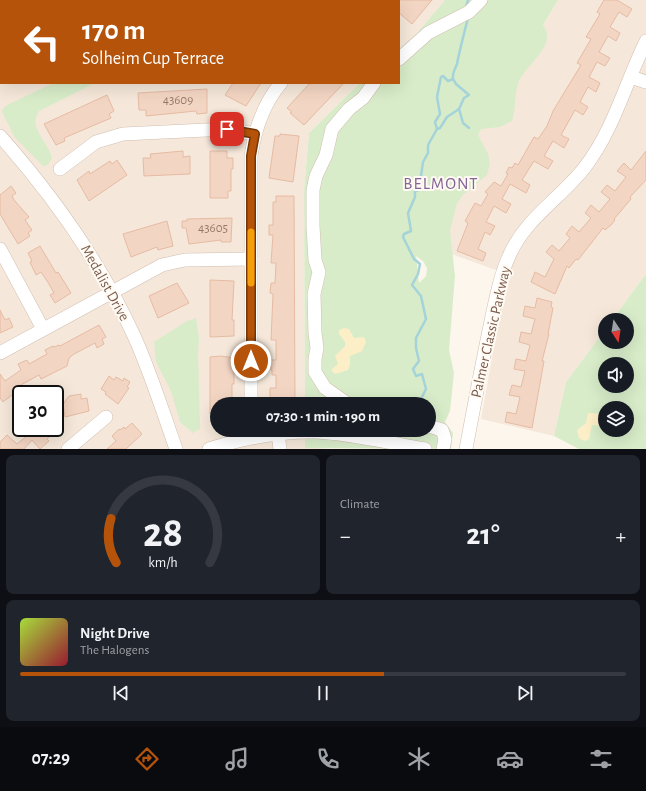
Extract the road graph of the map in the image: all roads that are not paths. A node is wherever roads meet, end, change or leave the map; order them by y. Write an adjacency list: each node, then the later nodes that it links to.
1 (481, 0): 3 (street)
2 (646, 41): 4 (street, Palmer Classic Parkway)
3 (400, 58)
4 (631, 77): 5 (street); 29 (street, Palmer Classic Parkway)
5 (646, 82)
6 (280, 84): 8 (street)
7 (373, 84): 17 (street)
8 (255, 134): 10 (street); 12 (street)
9 (0, 136): 13 (street, Medalist Drive)
10 (60, 169)
11 (0, 249): 14 (street)
12 (251, 260): 13 (street); 16 (street)
13 (112, 292): 14 (street); 24 (street, Medalist Drive)
14 (43, 329): 15 (street)
15 (0, 353)
16 (251, 397)
17 (338, 397)
18 (106, 417): 23 (street)
19 (436, 428): 28 (street)
20 (257, 437): 25 (street)
21 (278, 437): 26 (street)
22 (352, 437): 27 (street)
23 (68, 449)
24 (176, 449)
25 (209, 449)
26 (280, 449)
27 (425, 449)
28 (443, 449)
29 (466, 449)

